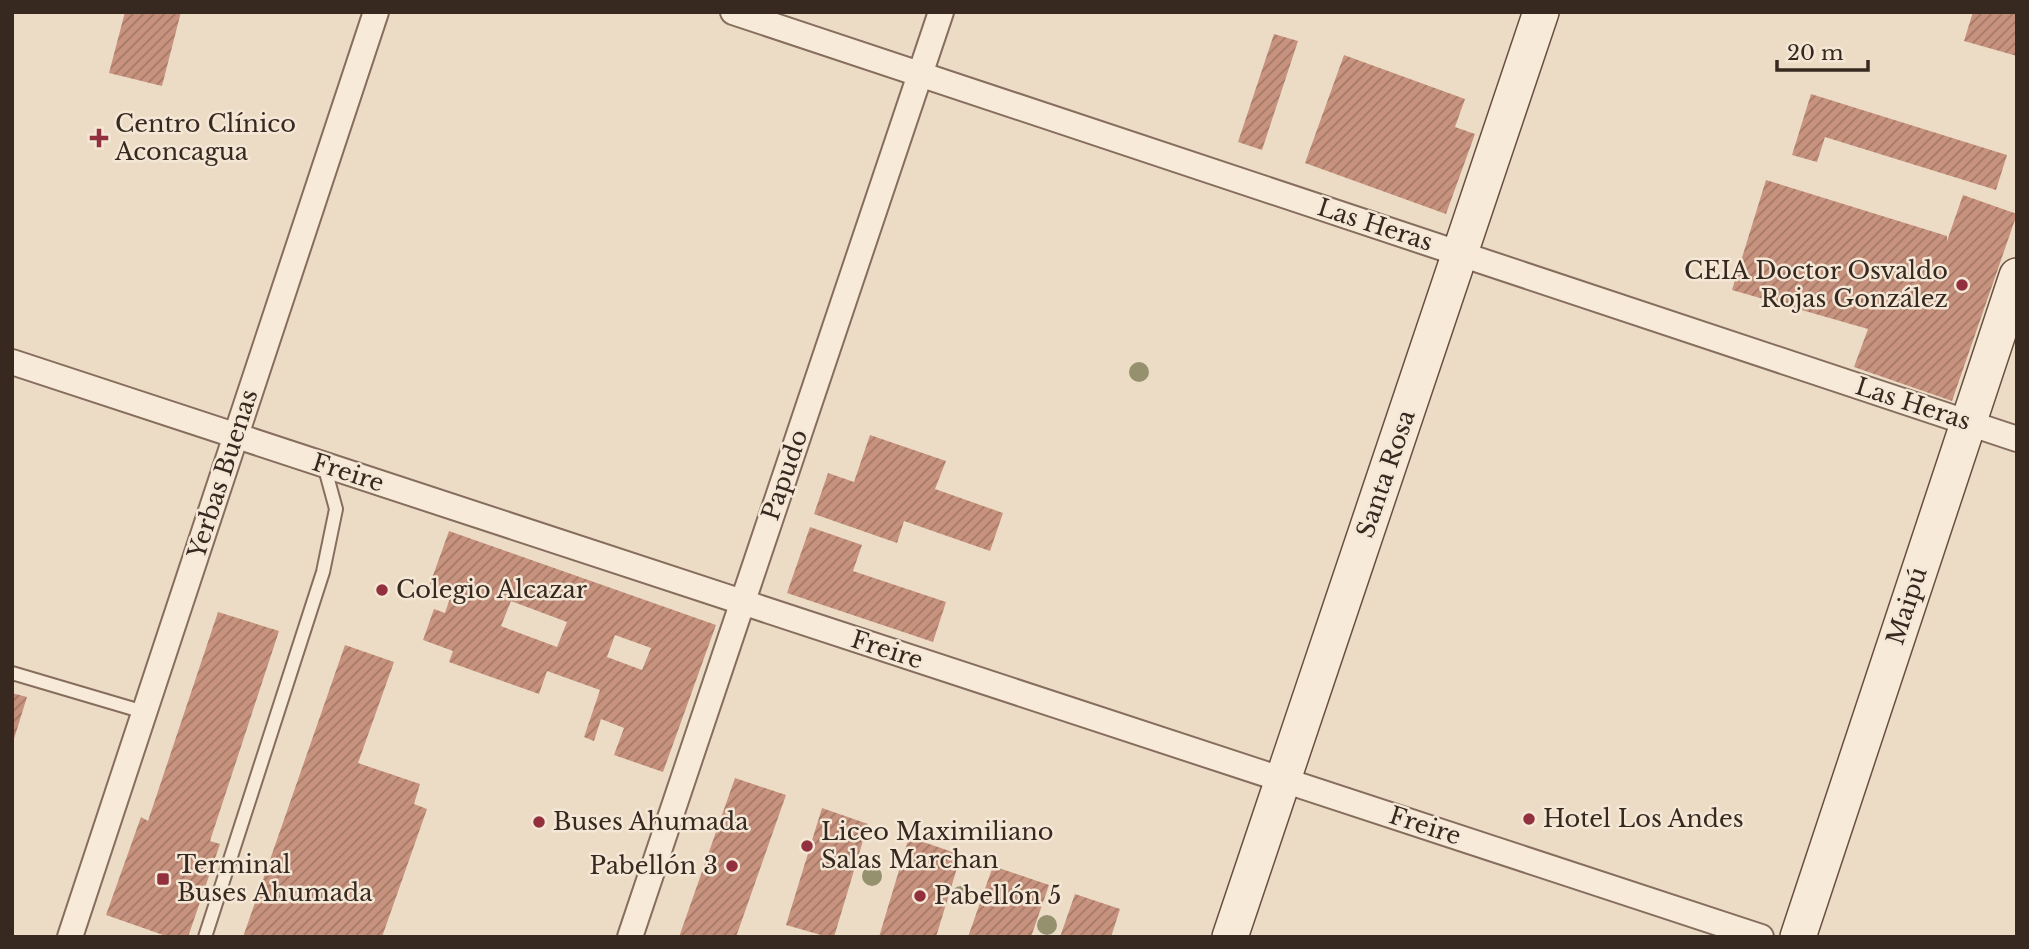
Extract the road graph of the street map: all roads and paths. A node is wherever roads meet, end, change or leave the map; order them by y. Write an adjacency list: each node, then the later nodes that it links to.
1 (376, 12): 10 (street, Yerbas Buenas)
2 (733, 12): 5 (street, Las Heras)
3 (941, 12): 5 (street, Papudo)
4 (1541, 12): 6 (main road, Santa Rosa)
5 (920, 74): 6 (street, Las Heras); 13 (street, Papudo)
6 (1460, 254): 9 (street, Las Heras); 16 (main road, Santa Rosa)
7 (2017, 276): 9 (main road, Maipú)
8 (12, 362): 10 (street, Freire)
9 (1968, 423): 11 (street, Las Heras); 22 (main road, Maipú)
10 (236, 436): 12 (street, Freire); 15 (street, Yerbas Buenas)
11 (2017, 439)
12 (324, 465): 13 (street, Freire); 18 (lane)
13 (742, 602): 16 (street, Freire); 19 (street, Papudo)
14 (12, 673): 15 (lane)
15 (144, 712): 17 (street, Yerbas Buenas)
16 (1283, 779): 20 (main road, Santa Rosa); 21 (street, Freire)
17 (70, 937)
18 (205, 937)
19 (629, 937)
20 (1230, 937)
21 (1761, 937)
22 (1798, 937)

